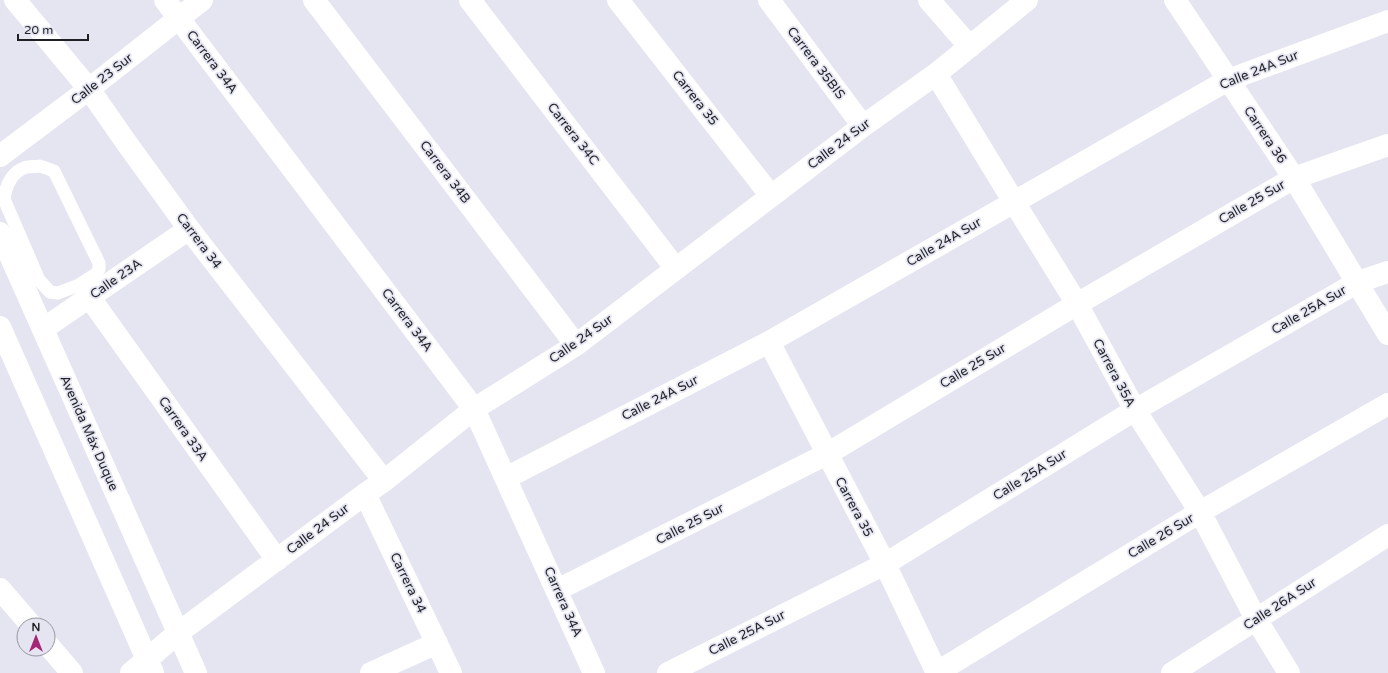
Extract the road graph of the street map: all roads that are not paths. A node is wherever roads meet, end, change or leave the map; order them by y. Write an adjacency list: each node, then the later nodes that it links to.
1 (15, 0): 16 (street, Carrera 34)
2 (165, 0): 11 (street, Carrera 34A)
3 (202, 0): 11 (street, Calle 23 Sur)
4 (314, 0): 34 (street, Carrera 34B)
5 (470, 0): 25 (street, Carrera 34C)
6 (618, 0): 21 (street, Carrera 35)
7 (769, 0): 17 (street, Carrera 35BIS)
8 (929, 0): 13 (street)
9 (1027, 0): 13 (street, Calle 24 Sur)
10 (1175, 0): 15 (street, Carrera 36)
11 (179, 19): 16 (street, Calle 23 Sur); 36 (street, Carrera 34A)
12 (1388, 21): 15 (street, Calle 24A Sur)
13 (970, 47): 14 (street, Calle 24 Sur)
14 (936, 74): 17 (street, Calle 24 Sur); 22 (street, Carrera 35A)
15 (1228, 80): 20 (street, Carrera 36); 22 (street, Calle 24A Sur)
16 (89, 89): 19 (street, Calle 23 Sur); 23 (street, Carrera 34)
17 (863, 126): 21 (street, Calle 24 Sur)
18 (1388, 145): 20 (street, Calle 25 Sur)
19 (0, 156)
20 (1294, 178): 27 (street, Carrera 36); 29 (street, Calle 25 Sur)
21 (771, 196): 25 (street, Calle 24 Sur)
22 (1014, 202): 29 (street, Carrera 35A); 33 (street, Calle 24A Sur)
23 (189, 229): 28 (street, Calle 23A); 40 (street, Carrera 34)
24 (0, 233): 31 (street, Avenida Máx Duque)
25 (676, 269): 34 (street, Calle 24 Sur)
26 (1388, 272): 27 (street, Calle 25A Sur)
27 (1358, 282): 32 (street, Carrera 36); 37 (street, Calle 25A Sur)
28 (85, 291): 28 (lane); 31 (street, Calle 23A); 44 (street, Carrera 33A)
29 (1077, 304): 37 (street, Carrera 35A); 38 (street, Calle 25 Sur)
30 (0, 327): 53 (street)
31 (43, 329): 50 (street, Avenida Máx Duque)
32 (1388, 334)
33 (769, 342): 38 (street, Carrera 35); 39 (street, Calle 24A Sur)
34 (576, 345): 36 (street, Calle 24 Sur)
35 (1388, 404): 42 (street, Calle 26 Sur)
36 (474, 409): 39 (street, Carrera 34A); 40 (street, Calle 24 Sur)
37 (1135, 410): 42 (street, Carrera 35A); 45 (street, Calle 25A Sur)
38 (827, 454): 45 (street, Carrera 35); 47 (street, Calle 25 Sur)
39 (506, 478): 47 (street, Carrera 34A)
40 (384, 481): 41 (street, Calle 24 Sur)
41 (365, 494): 44 (street, Calle 24 Sur); 51 (street, Carrera 34)
42 (1200, 512): 49 (street, Carrera 35A); 61 (street, Calle 26 Sur)
43 (1388, 535): 49 (street, Calle 26A Sur)
44 (277, 560): 50 (street, Calle 24 Sur)
45 (885, 564): 60 (street, Calle 25A Sur); 61 (street, Carrera 35)
46 (0, 589): 48 (street)
47 (557, 590): 59 (street, Carrera 34A)
48 (24, 617)
49 (1256, 620): 62 (street, Calle 26A Sur); 63 (street, Carrera 35A)
50 (178, 633): 53 (street, Calle 24 Sur); 56 (street, Avenida Máx Duque)
51 (437, 643): 57 (street); 58 (street, Carrera 34)
52 (56, 654): 54 (street)
53 (150, 666): 55 (street, Calle 24 Sur)
54 (72, 673)
55 (131, 673)
56 (196, 673)
57 (371, 673)
58 (451, 673)
59 (594, 673)
60 (668, 673)
61 (937, 673)
62 (1172, 673)
63 (1289, 673)

